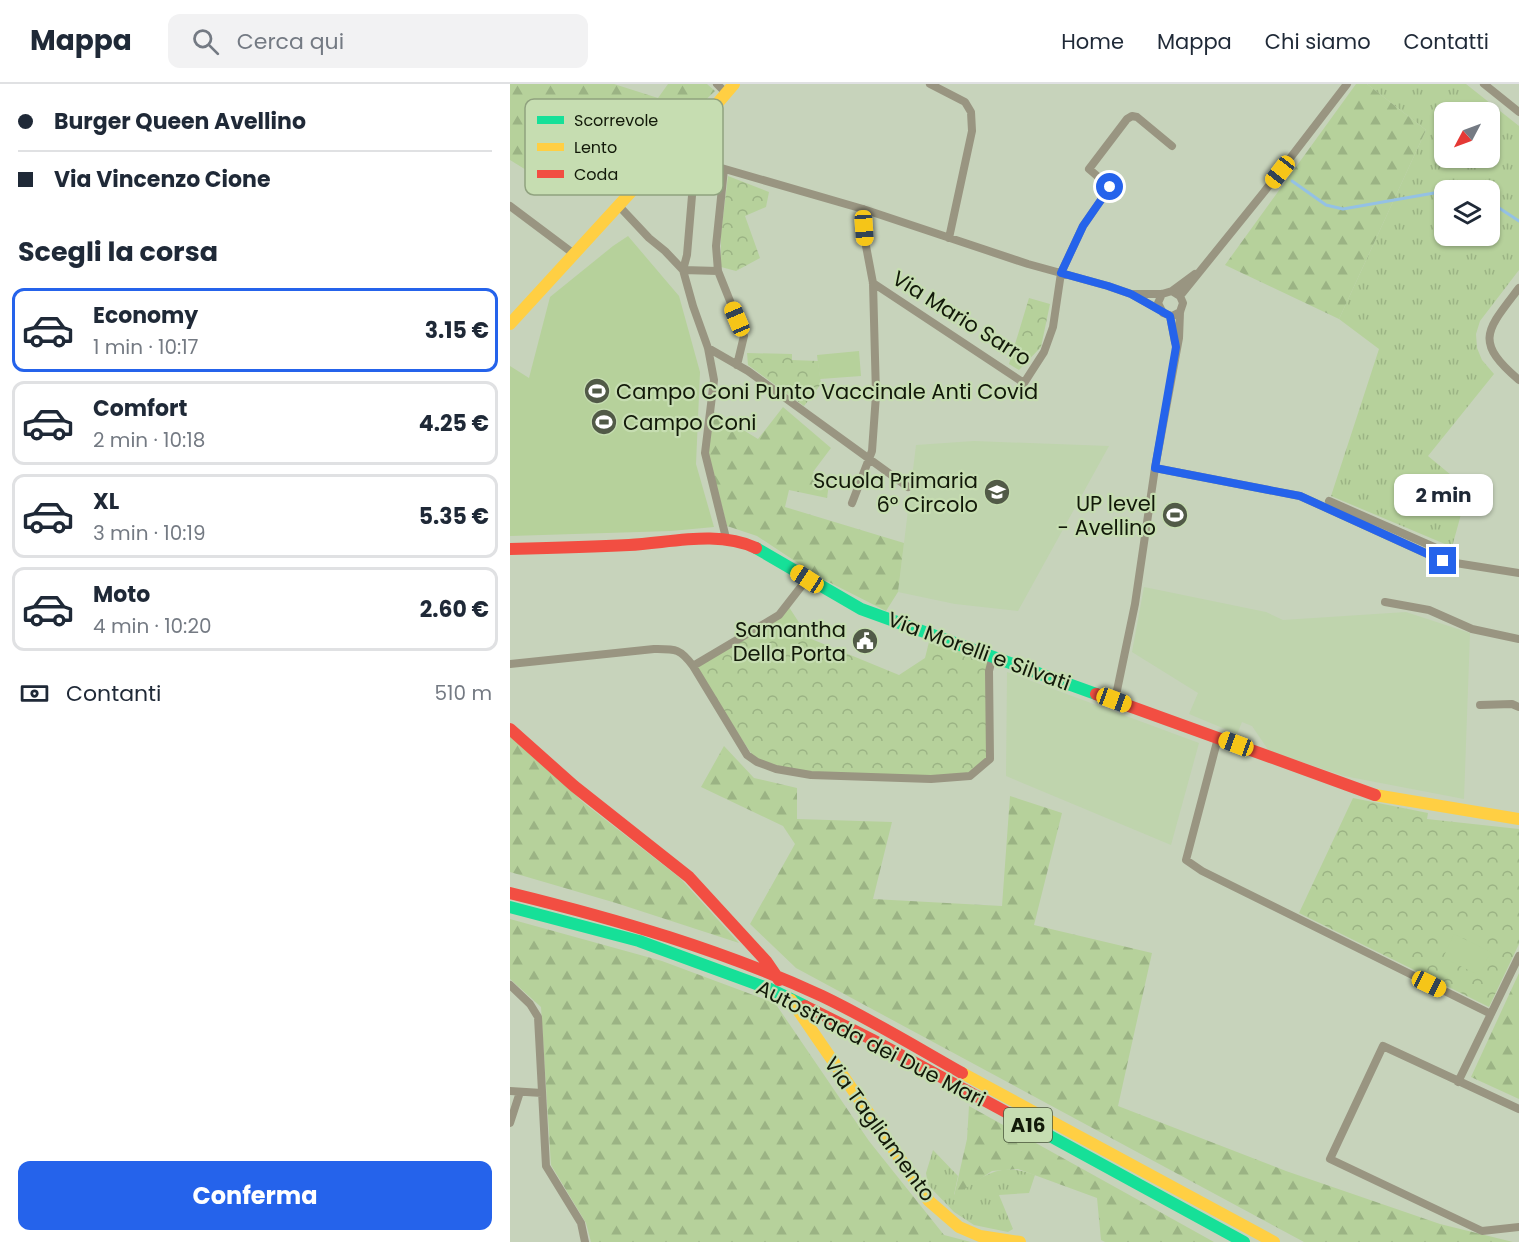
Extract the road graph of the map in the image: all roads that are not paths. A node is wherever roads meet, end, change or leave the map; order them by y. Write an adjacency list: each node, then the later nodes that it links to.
1 (930, 84): 16 (street)
2 (1347, 84): 18 (street)
3 (1484, 84): 6 (street)
4 (726, 87): 5 (main road)
5 (716, 99)
6 (1519, 112)
7 (1172, 146): 21 (street)
8 (724, 169): 9 (street); 15 (street)
9 (723, 179)
10 (628, 195): 13 (main road)
11 (692, 195): 19 (street)
12 (721, 195): 20 (street)
13 (618, 205): 17 (main road); 19 (street)
14 (510, 206): 17 (street)
15 (863, 209): 16 (street); 22 (street)
16 (949, 238): 21 (street)
17 (574, 254): 31 (main road)
18 (1205, 266): 24 (street); 27 (street)
19 (683, 270): 20 (street); 33 (street)
20 (718, 271): 34 (street)
21 (1061, 273): 22 (street, Via Mario Sarro); 25 (street)
22 (873, 283): 36 (street)
23 (1519, 288): 35 (street)
24 (1172, 291): 26 (street); 27 (street)
25 (1131, 294): 26 (street); 28 (street)
26 (1162, 294): 28 (street)
27 (1180, 296): 29 (street)
28 (1160, 310): 30 (street)
29 (1180, 312): 30 (street); 32 (street)
30 (1170, 316): 32 (street)
31 (510, 324)
32 (1176, 347): 37 (street)
33 (708, 348): 34 (street); 41 (street)
34 (737, 365): 36 (street)
35 (1519, 380)
36 (869, 460): 38 (street); 40 (street)
37 (1155, 468): 43 (street); 51 (street)
38 (908, 487)
39 (1329, 501): 43 (street)
40 (852, 503)
41 (726, 538): 42 (main road, Via Morelli e Silvati); 45 (main road, Via Morelli e Silvati)
42 (510, 549)
43 (1443, 561): 44 (street)
44 (1519, 573)
45 (807, 579): 48 (main road, Via Morelli e Silvati); 50 (street)
46 (1385, 602): 47 (street)
47 (1519, 639)
48 (993, 656): 50 (street); 51 (main road, Via Morelli e Silvati)
49 (510, 664): 50 (street)
50 (693, 666)
51 (1114, 700): 55 (main road, Via Morelli e Silvati)
52 (1480, 705): 53 (street)
53 (1519, 707)
54 (510, 729): 70 (main road, Via Tagliamento)
55 (1218, 738): 56 (main road, Via Morelli e Silvati); 61 (street)
56 (1519, 819)
57 (510, 893): 72 (main road, Autostrada dei Due Mari / A16)
58 (510, 908): 71 (main road, Autostrada dei Due Mari / A16)
59 (1519, 956): 61 (street)
60 (510, 985): 65 (street)
61 (1491, 1014): 62 (street)
62 (1458, 1082): 66 (street); 68 (street)
63 (510, 1091): 64 (street)
64 (520, 1092): 65 (street); 67 (street)
65 (542, 1093): 69 (street)
66 (1519, 1109)
67 (510, 1123)
68 (1519, 1227)
69 (585, 1242)
70 (1020, 1242)
71 (1244, 1242)
72 (1274, 1242)

